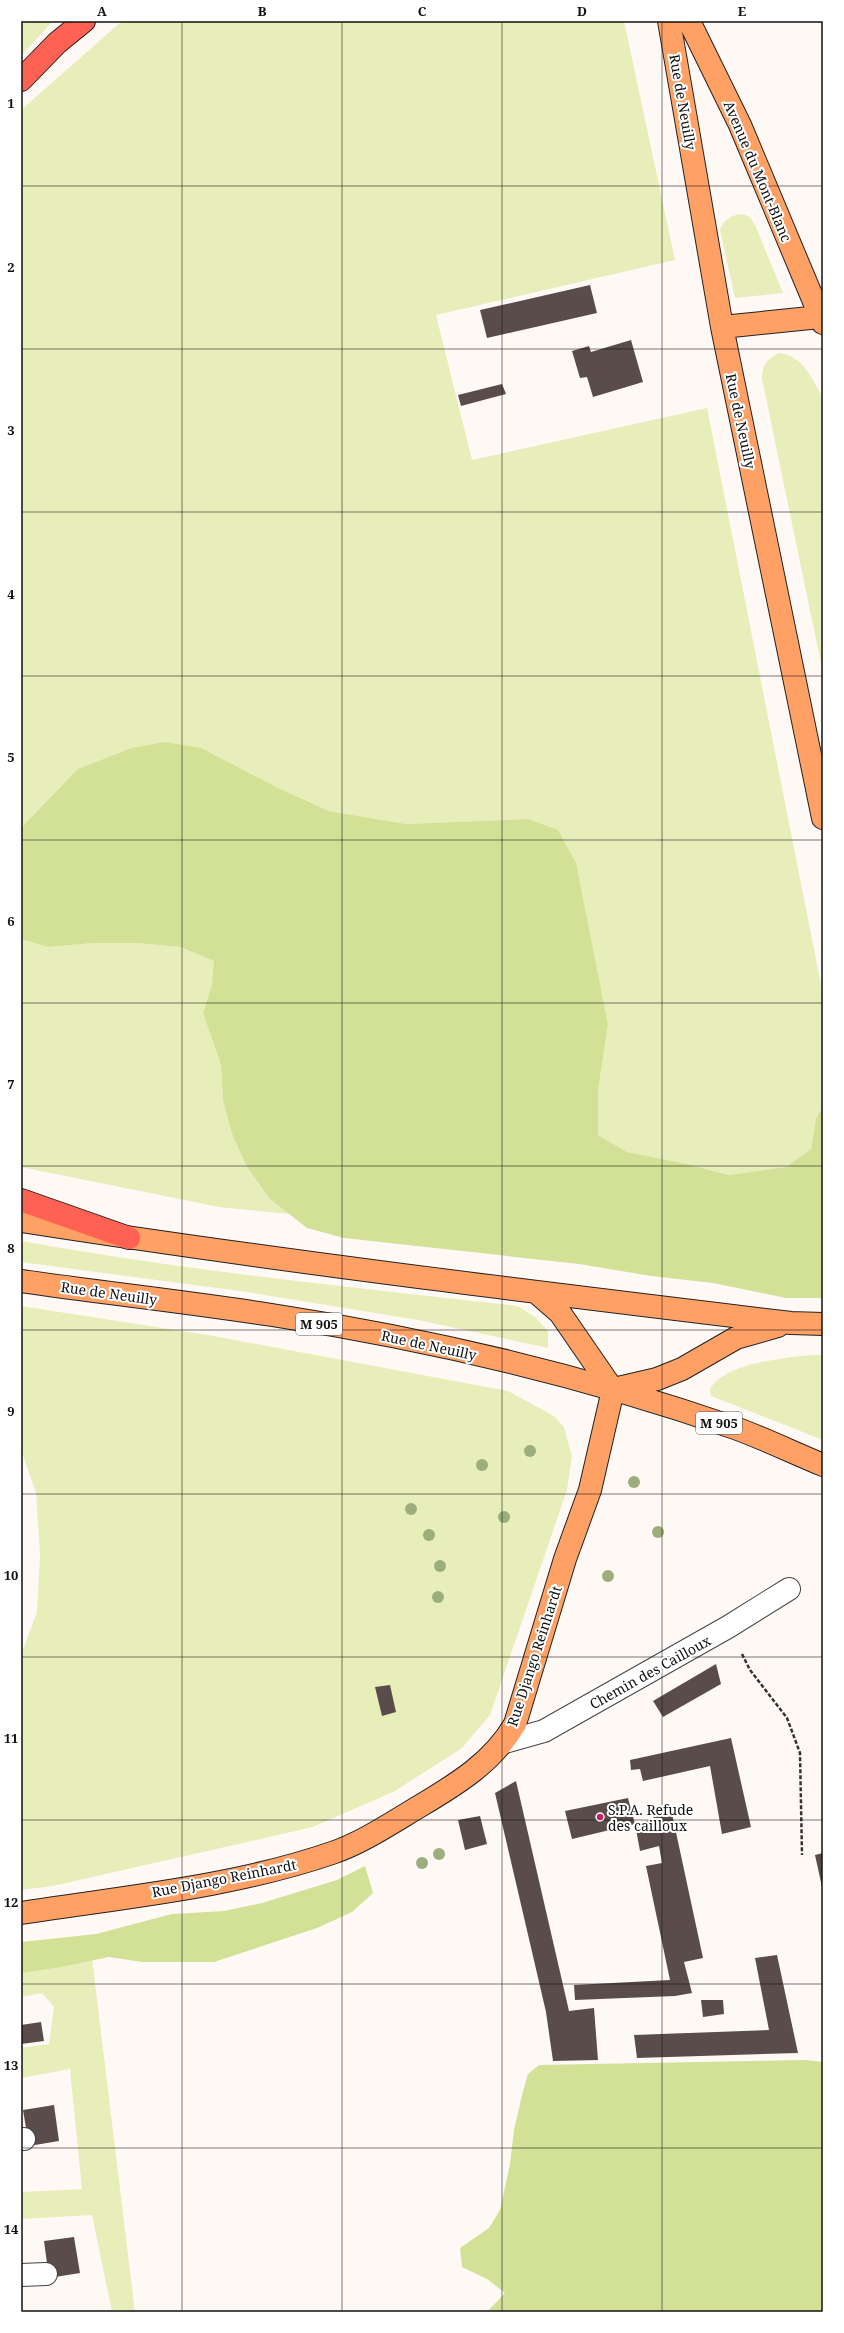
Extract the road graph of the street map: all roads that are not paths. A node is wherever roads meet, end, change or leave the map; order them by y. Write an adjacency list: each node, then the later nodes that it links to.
1 (84, 21): 4 (highway)
2 (669, 21): 6 (main road, Rue de Neuilly)
3 (689, 21): 5 (main road, Avenue du Mont-Blanc)
4 (21, 80)
5 (821, 320): 6 (main road)
6 (722, 327): 7 (main road, Rue de Neuilly)
7 (823, 818)
8 (21, 1200): 10 (highway)
9 (21, 1221): 10 (main road)
10 (129, 1238): 12 (main road)
11 (21, 1281): 15 (main road, Rue de Neuilly / M 905)
12 (536, 1293): 13 (main road); 15 (main road)
13 (791, 1323): 14 (main road); 15 (main road)
14 (823, 1324)
15 (613, 1390): 16 (main road, Rue de Neuilly / M 905); 18 (main road, Rue Django Reinhardt)
16 (823, 1465)
17 (789, 1589): 18 (lane, Chemin des Cailloux)
18 (505, 1742): 19 (main road, Rue Django Reinhardt)
19 (21, 1913)
20 (46, 2274): 21 (lane)
21 (21, 2275)

